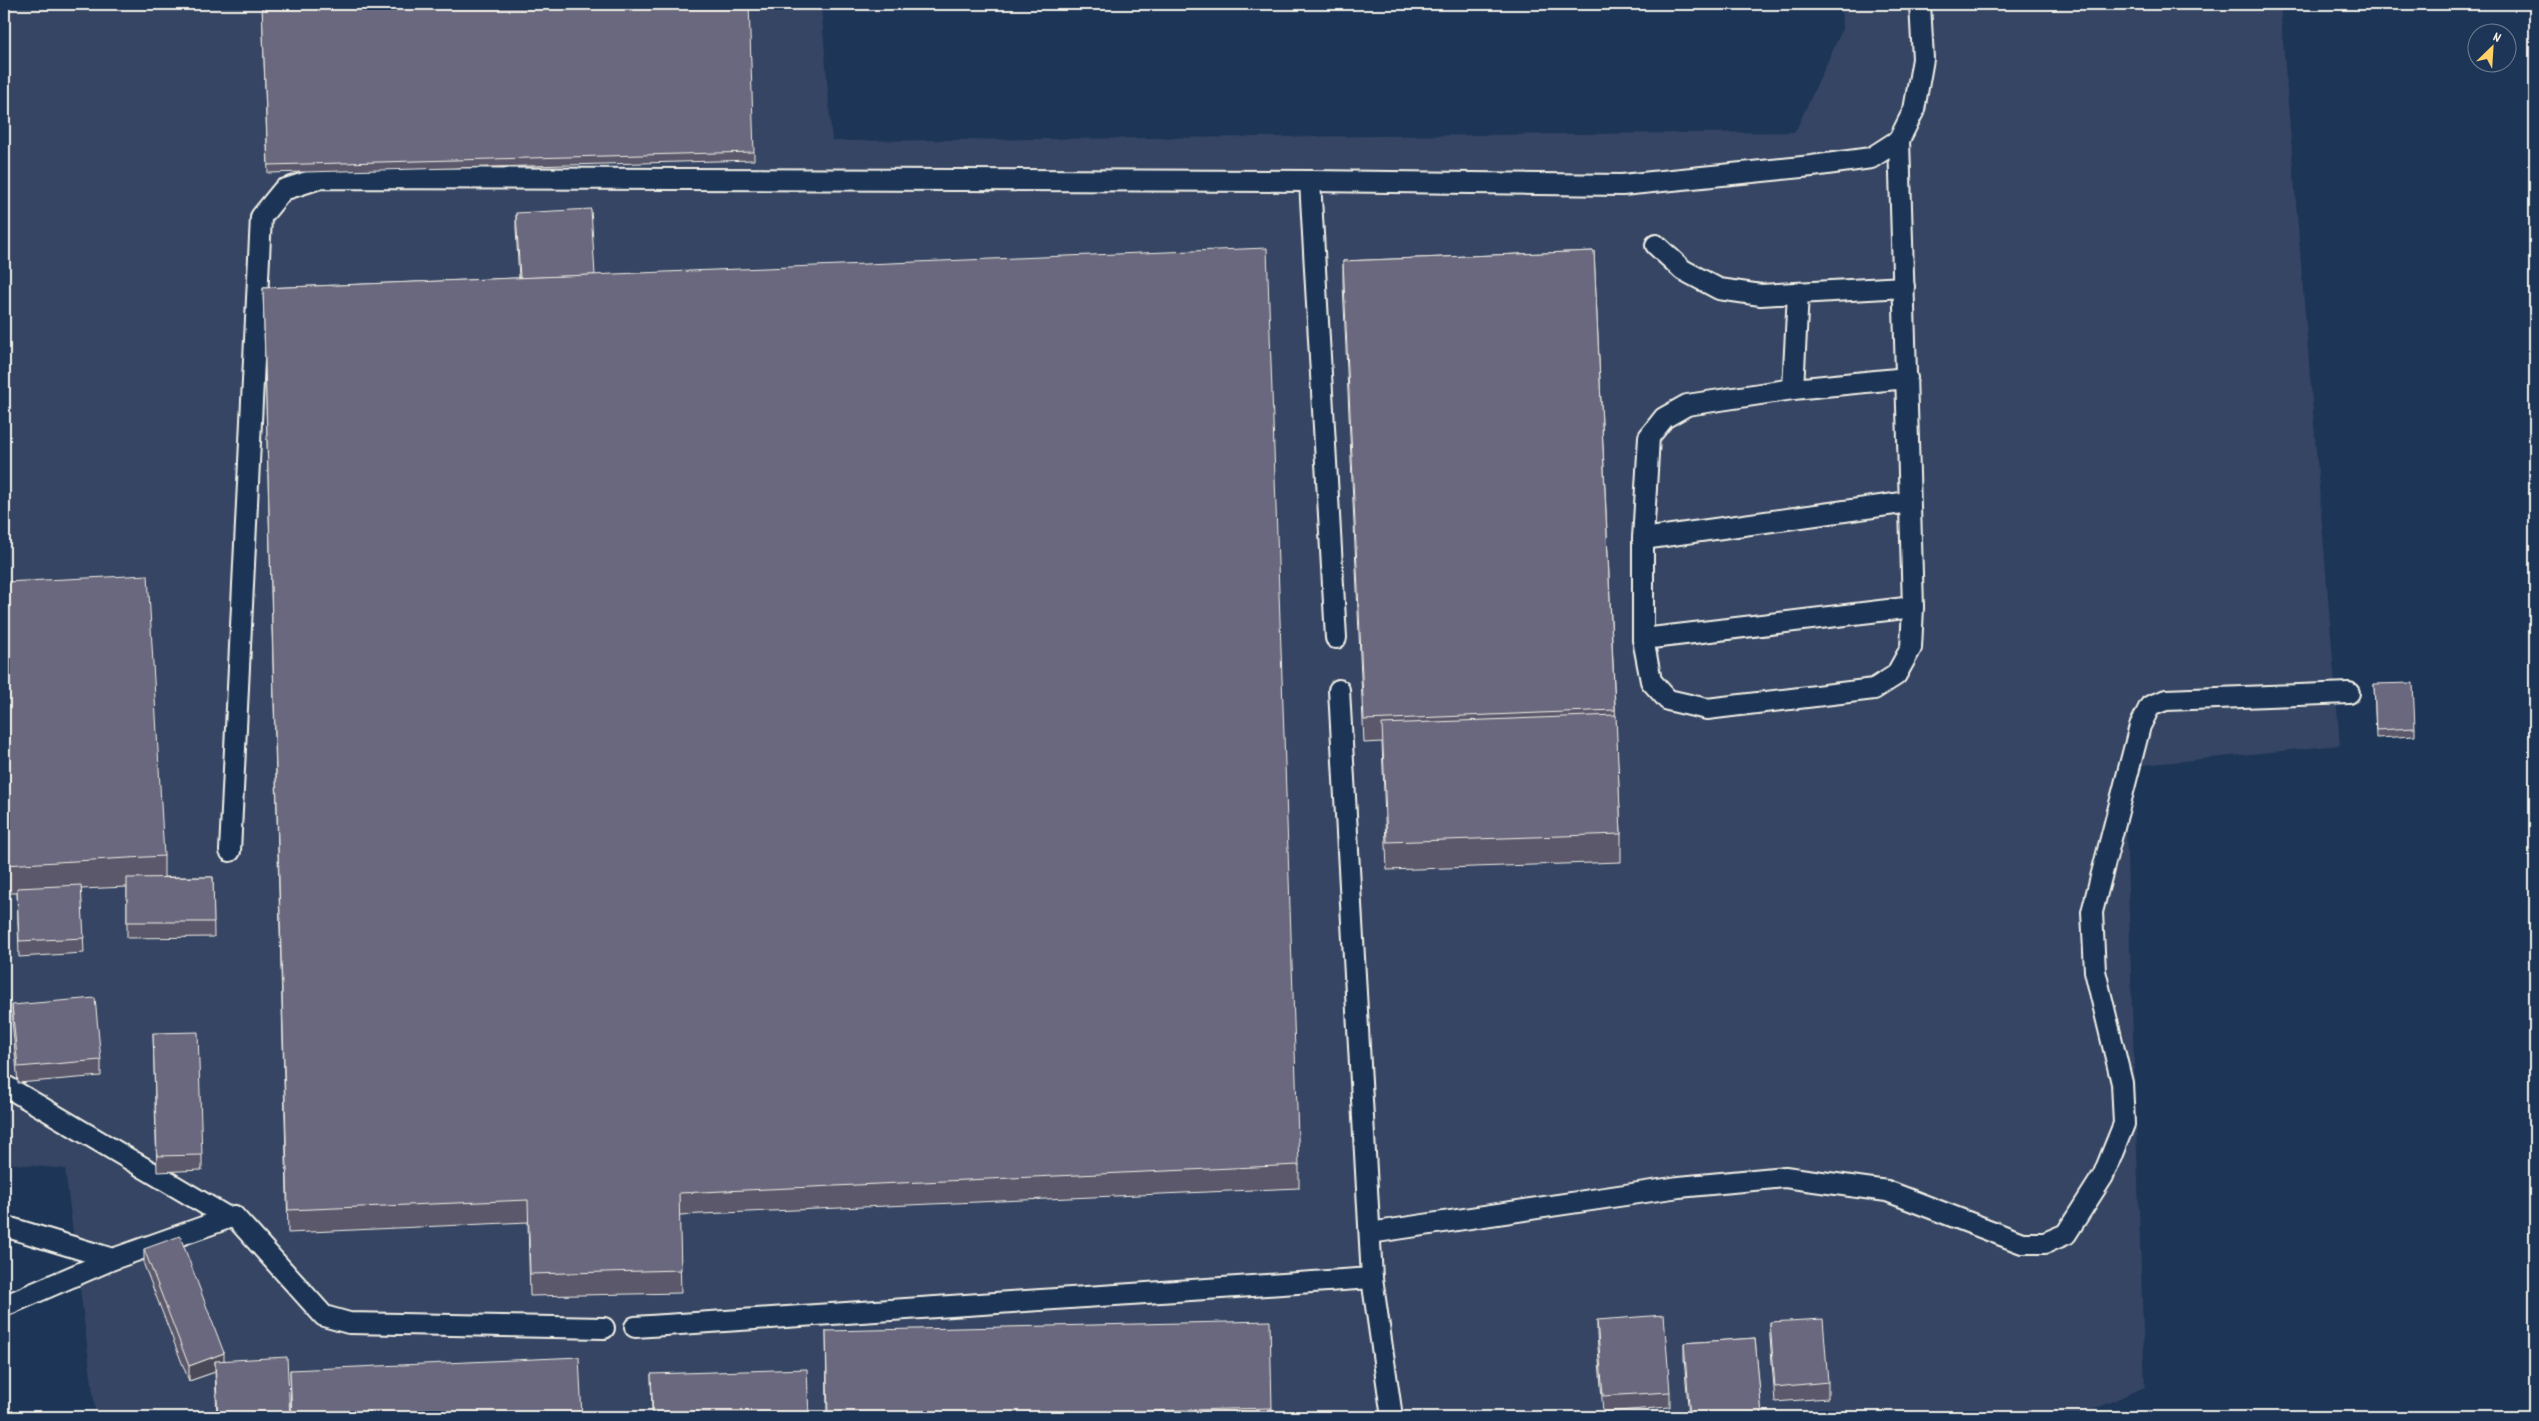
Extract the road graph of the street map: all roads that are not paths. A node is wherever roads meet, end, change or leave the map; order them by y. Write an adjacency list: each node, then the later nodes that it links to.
1 (1920, 4): 2 (lane)
2 (1900, 140): 3 (lane); 5 (lane)
3 (1310, 181): 12 (lane); 16 (lane)
4 (1656, 245): 6 (lane)
5 (1904, 287): 6 (lane); 7 (lane)
6 (1798, 293): 8 (lane)
7 (1907, 378): 8 (lane); 9 (lane)
8 (1792, 390): 10 (lane)
9 (1910, 502): 10 (lane); 11 (lane)
10 (1643, 539): 13 (lane)
11 (1912, 607): 13 (lane); 13 (lane)
12 (1336, 638)
13 (1643, 639)
14 (1339, 690): 20 (lane)
15 (2349, 694): 20 (lane)
16 (230, 851)
17 (4, 1085): 18 (lane)
18 (226, 1216): 21 (lane); 25 (lane)
19 (4, 1226): 21 (lane)
20 (1370, 1233): 22 (lane)
21 (113, 1259): 23 (lane)
22 (1372, 1278): 24 (lane); 26 (lane)
23 (4, 1306)
24 (635, 1327)
25 (604, 1328)
26 (1392, 1417)

